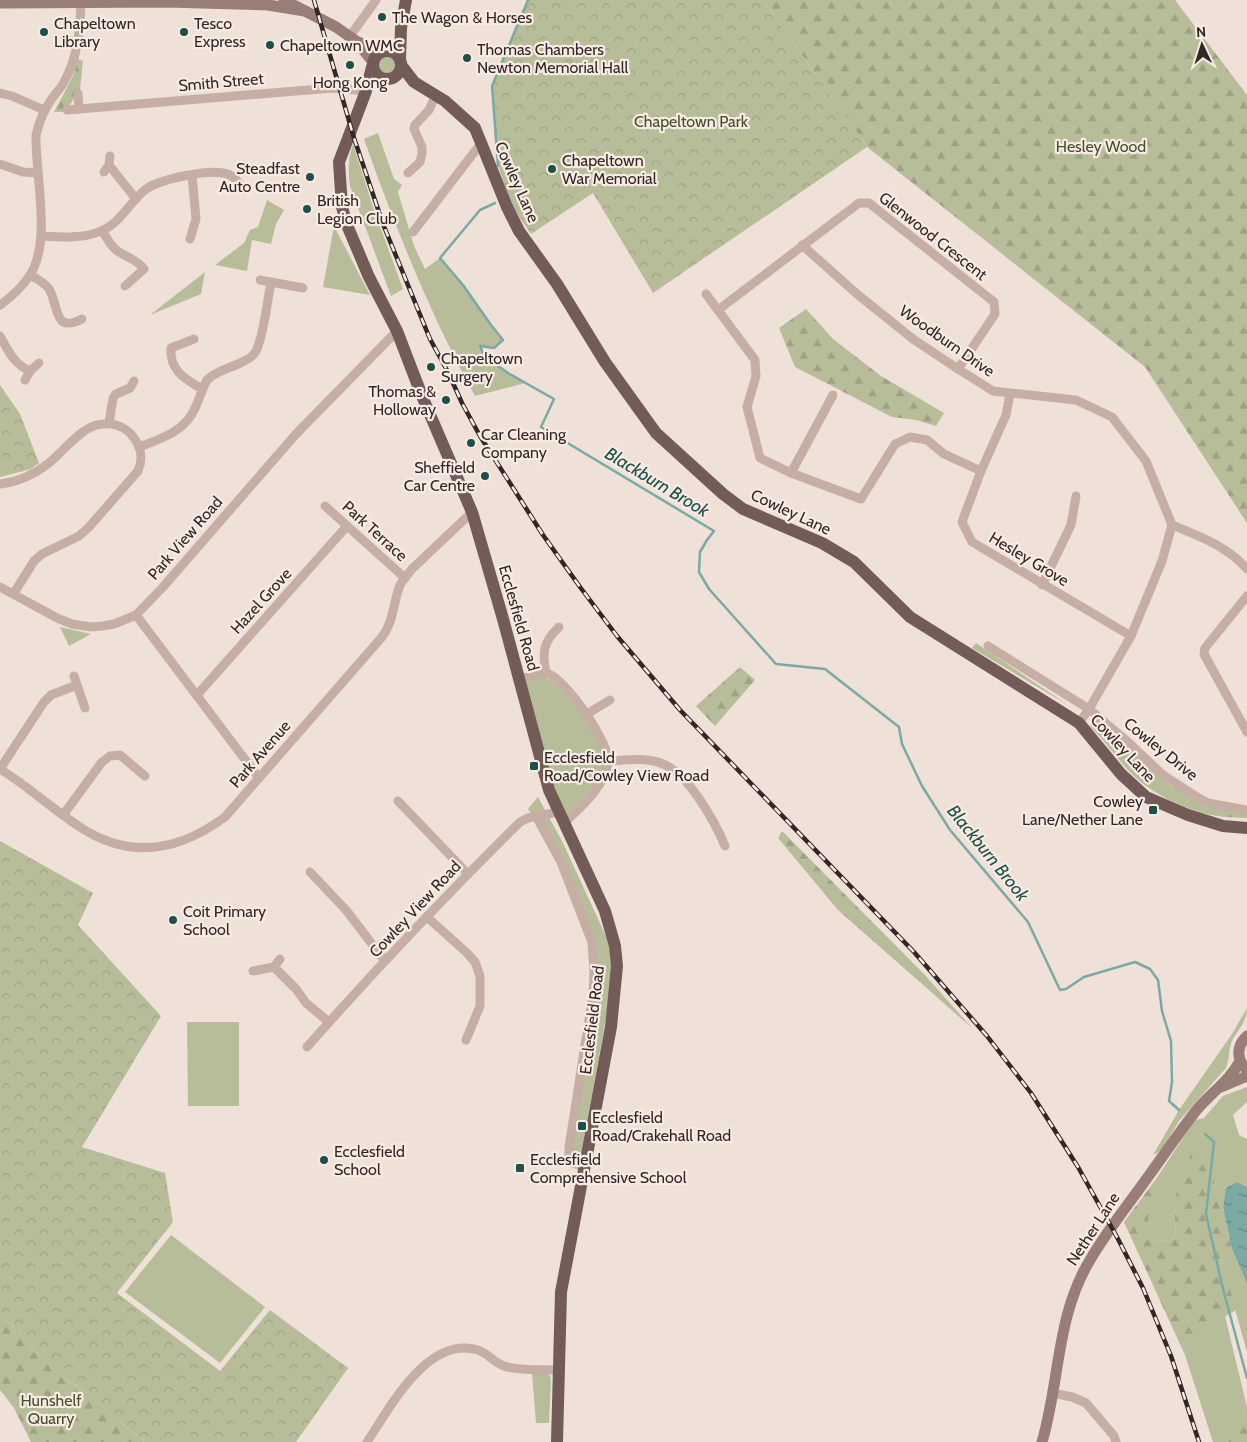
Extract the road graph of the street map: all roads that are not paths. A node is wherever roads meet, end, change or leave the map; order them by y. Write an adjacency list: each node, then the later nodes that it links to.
1 (219, 0): 8 (main road)
2 (284, 0): 9 (main road)
3 (376, 0): 11 (street)
4 (406, 0): 10 (main road)
5 (240, 2): 8 (main road); 9 (main road)
6 (0, 3): 7 (main road)
7 (81, 3): 8 (main road); 22 (street)
8 (204, 3)
9 (305, 11): 11 (main road)
10 (401, 28): 12 (main road); 13 (main road)
11 (353, 38): 12 (main road); 14 (main road)
12 (384, 51): 13 (main road); 14 (main road)
13 (401, 63): 15 (main road); 16 (main road, Cowley Lane)
14 (372, 64): 15 (main road); 17 (main road, Ecclesfield Road)
15 (387, 79): 16 (main road, Cowley Lane); 17 (main road)
16 (414, 82): 20 (main road, Cowley Lane)
17 (366, 91): 21 (street, Smith Street); 46 (main road, Ecclesfield Road)
18 (0, 93): 22 (street)
19 (78, 93): 21 (street)
20 (436, 94): 24 (main road, Cowley Lane); 28 (street)
21 (79, 109): 23 (street, Smith Street)
22 (44, 110): 27 (street)
23 (67, 110)
24 (482, 142): 33 (street); 86 (main road, Cowley Lane)
25 (0, 164): 27 (street)
26 (108, 164): 31 (street)
27 (38, 173): 34 (street)
28 (408, 173)
29 (192, 175): 30 (street); 31 (street); 35 (street)
30 (243, 190)
31 (136, 199): 32 (street)
32 (102, 231): 34 (street); 40 (street)
33 (413, 232)
34 (41, 236): 37 (street)
35 (190, 239)
36 (802, 245): 44 (street, Glenwood Crescent); 50 (street, Woodburn Drive); 50 (street, Glenwood Crescent)
37 (30, 275): 43 (street); 45 (street)
38 (260, 280): 39 (street)
39 (271, 283): 41 (street); 54 (street)
40 (125, 286)
41 (303, 288)
42 (706, 294): 44 (street)
43 (0, 305)
44 (718, 310): 60 (street)
45 (82, 319)
46 (397, 331): 64 (main road, Ecclesfield Road); 73 (street, Park View Road)
47 (0, 336): 51 (street)
48 (194, 339): 54 (street)
49 (39, 363): 51 (street)
50 (958, 369): 55 (street, Woodburn Drive)
51 (30, 371): 52 (street)
52 (25, 380)
53 (134, 380): 57 (street)
54 (202, 389): 58 (street)
55 (1010, 394): 59 (street, Hesley Grove); 65 (street, Woodburn Drive)
56 (833, 395): 60 (street)
57 (109, 423): 58 (street); 61 (street)
58 (139, 447): 71 (street)
59 (981, 471): 60 (street); 69 (street, Hesley Grove)
60 (791, 473)
61 (0, 484)
62 (1076, 496): 69 (street)
63 (325, 506): 66 (street, Park Terrace)
64 (472, 512): 68 (street, Park Avenue); 79 (main road, Ecclesfield Road)
65 (1172, 525): 67 (street); 75 (street)
66 (347, 526): 68 (street, Park Terrace); 81 (street, Hazel Grove)
67 (1247, 569)
68 (405, 578): 91 (street, Park Avenue)
69 (1042, 584): 75 (street, Hesley Grove)
70 (0, 587): 71 (street)
71 (14, 593): 73 (street)
72 (1247, 596): 87 (street)
73 (136, 615): 81 (street)
74 (559, 627): 77 (street)
75 (1131, 636): 84 (street)
76 (988, 646): 84 (street, Cowley Drive)
77 (546, 674): 79 (street); 85 (street)
78 (74, 676): 80 (street)
79 (519, 680): 96 (main road, Ecclesfield Road)
80 (77, 685): 83 (street); 89 (street)
81 (197, 695): 91 (street)
82 (611, 699): 85 (street)
83 (85, 708)
84 (1089, 709): 86 (street); 93 (street, Cowley Drive)
85 (587, 714): 88 (street)
86 (1079, 723): 97 (main road, Cowley Lane)
87 (1247, 732)
88 (609, 760): 96 (street); 98 (street)
89 (0, 769): 94 (street, Park Avenue)
90 (145, 776): 94 (street)
91 (259, 778): 94 (street, Park Avenue)
92 (398, 801): 100 (street)
93 (1247, 810)
94 (63, 815)
95 (536, 816): 96 (street, Cowley View Road); 100 (street, Cowley View Road); 111 (street, Ecclesfield Road)
96 (561, 818): 111 (main road, Ecclesfield Road)
97 (1247, 828)
98 (725, 846)
99 (310, 872): 102 (street)
100 (468, 874): 101 (street, Cowley View Road)
101 (427, 917): 102 (street, Cowley View Road); 106 (street)
102 (386, 961): 104 (street, Cowley View Road)
103 (253, 971): 104 (street)
104 (329, 1022): 107 (street, Cowley View Road)
105 (1247, 1036): 108 (main road)
106 (466, 1040)
107 (307, 1047)
108 (1243, 1065): 110 (main road, Nether Lane)
109 (1247, 1076): 110 (main road, Nether Lane)
110 (1219, 1088): 113 (main road, Nether Lane)
111 (584, 1167): 112 (main road, Ecclesfield Road)
112 (557, 1370): 114 (street); 115 (main road, Ecclesfield Road)
113 (1052, 1393): 116 (main road, Nether Lane); 117 (street)
114 (367, 1442)
115 (557, 1442)
116 (1042, 1442)
117 (1116, 1442)

